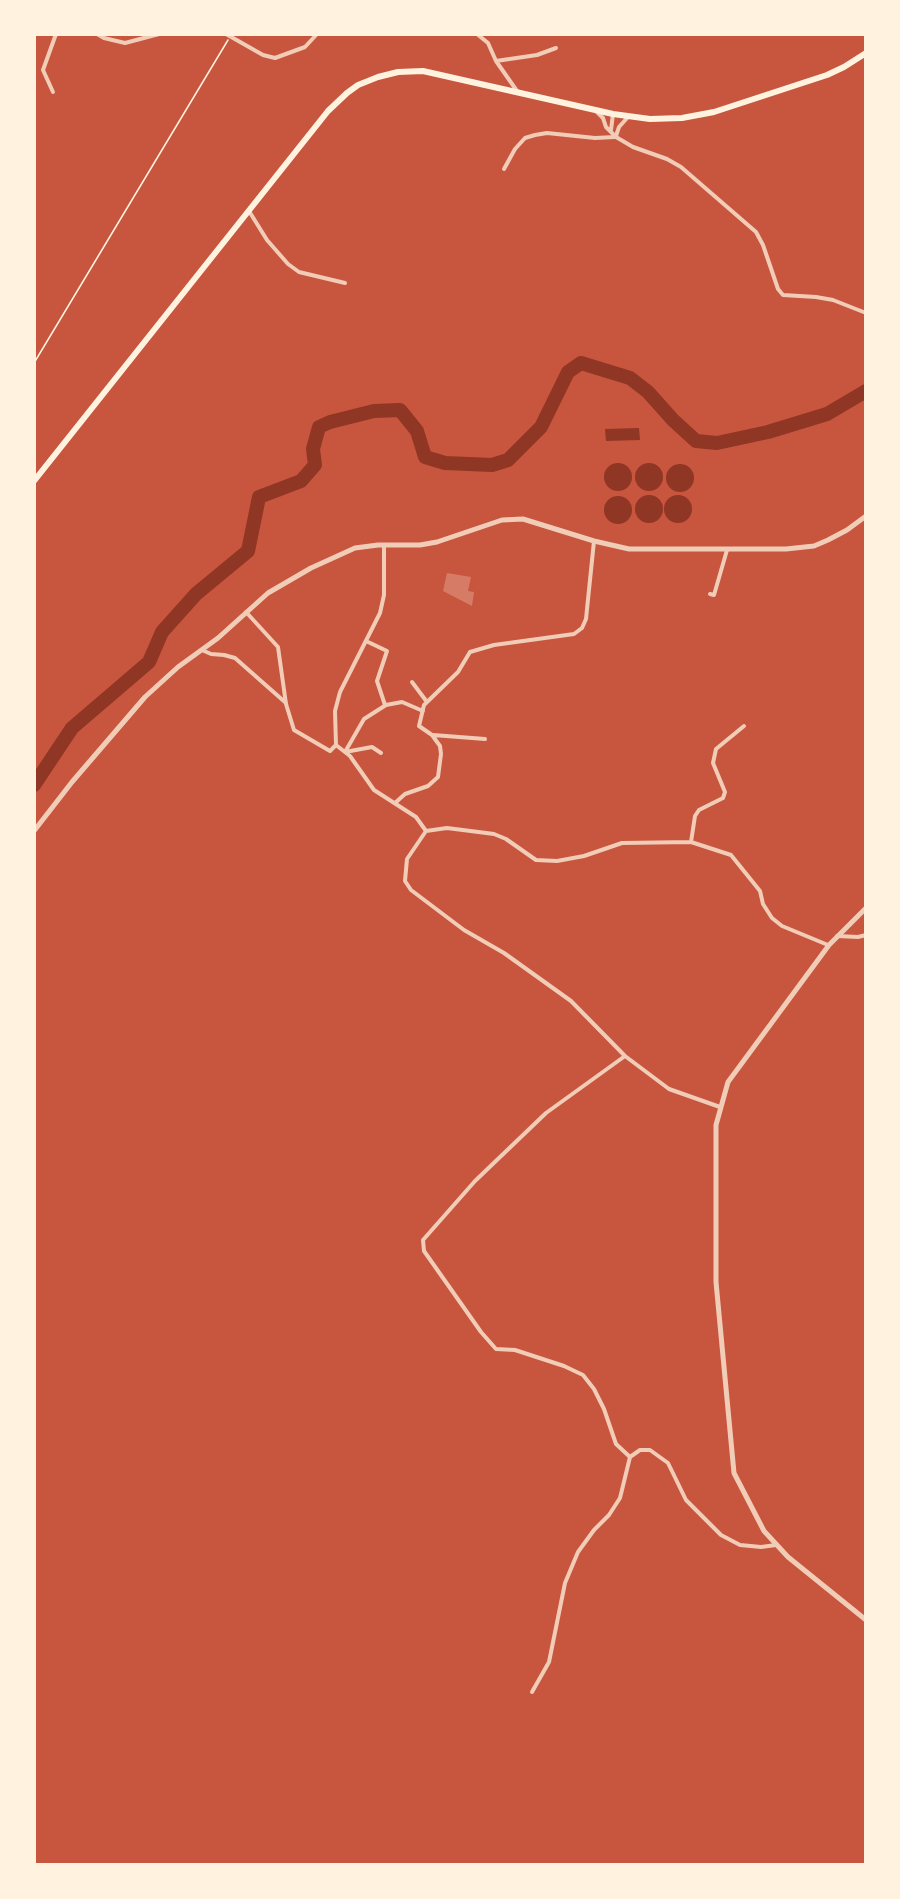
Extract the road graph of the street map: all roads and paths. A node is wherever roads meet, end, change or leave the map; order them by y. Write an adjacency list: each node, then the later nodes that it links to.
1 (56, 34): 11 (street)
2 (97, 34): 3 (street)
3 (159, 34)
4 (317, 34): 6 (street)
5 (477, 34): 9 (street)
6 (228, 36): 21 (path)
7 (556, 48): 9 (street)
8 (866, 52): 14 (main road)
9 (496, 61): 10 (street)
10 (518, 91): 12 (main road); 18 (main road)
11 (53, 92)
12 (594, 110): 13 (main road); 15 (street)
13 (613, 114): 14 (main road); 15 (street)
14 (628, 117): 16 (street)
15 (610, 131): 16 (street)
16 (616, 137): 17 (street); 20 (street)
17 (504, 169)
18 (249, 210): 19 (street); 22 (main road)
19 (345, 283)
20 (866, 313)
21 (34, 363)
22 (34, 481)
23 (866, 516): 26 (street)
24 (594, 541): 25 (street); 26 (street); 32 (street)
25 (384, 545): 28 (street); 29 (street)
26 (727, 550): 27 (street)
27 (710, 594)
28 (246, 612): 30 (street); 33 (street)
29 (366, 641): 34 (street); 39 (street)
30 (201, 650): 33 (street); 43 (street)
31 (412, 682): 32 (street)
32 (427, 702): 35 (street)
33 (286, 704): 39 (street)
34 (386, 705): 35 (street); 40 (street)
35 (423, 711): 37 (street)
36 (744, 726): 45 (street)
37 (432, 735): 38 (street); 42 (street)
38 (485, 739)
39 (336, 745): 40 (street)
40 (345, 752): 41 (street); 42 (street)
41 (381, 753)
42 (395, 803): 44 (street)
43 (34, 831)
44 (426, 831): 45 (street); 50 (street)
45 (691, 842): 49 (street)
46 (866, 908): 48 (street)
47 (866, 935): 48 (street)
48 (836, 936): 49 (street)
49 (829, 945): 51 (street)
50 (624, 1056): 51 (street); 52 (street)
51 (720, 1107): 53 (street)
52 (630, 1457): 53 (street); 55 (street)
53 (777, 1544): 54 (street)
54 (866, 1620)
55 (531, 1692)

